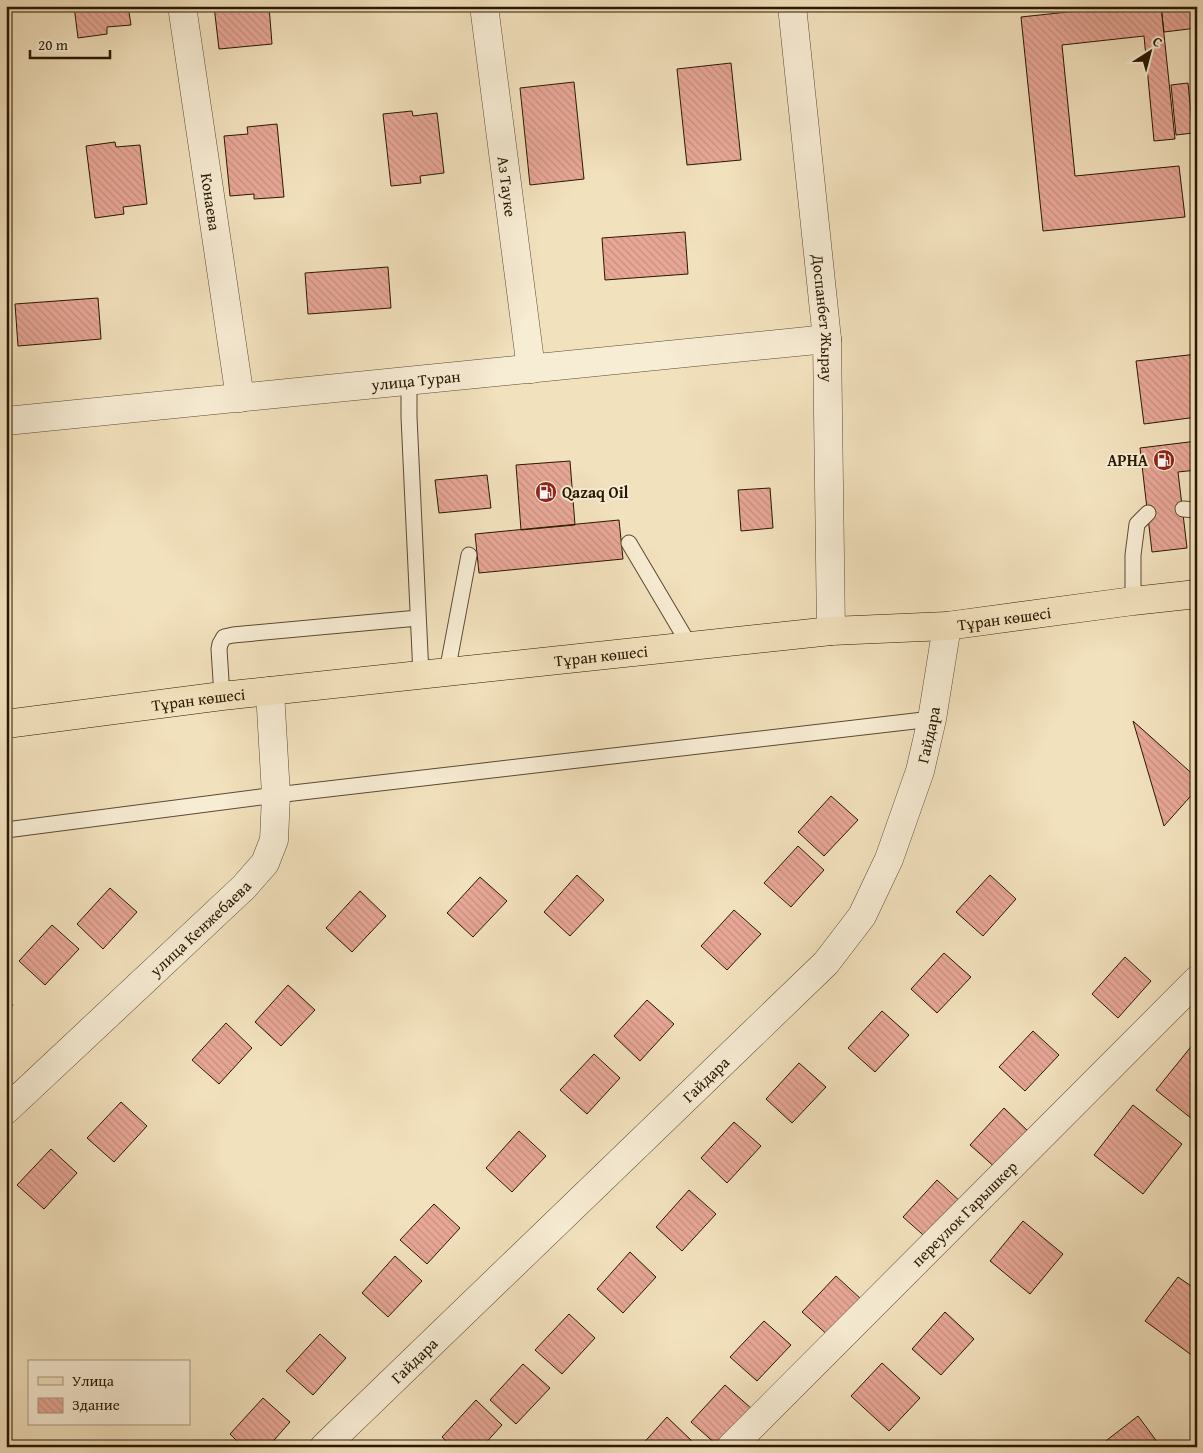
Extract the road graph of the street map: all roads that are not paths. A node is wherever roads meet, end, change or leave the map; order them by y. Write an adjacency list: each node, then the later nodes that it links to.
1 (182, 6): 7 (street, Конаева)
2 (484, 6): 5 (street, Аз Тауке)
3 (792, 6): 4 (street, Доспанбет Жырау)
4 (826, 339): 5 (street, улица Туран); 16 (street, Доспанбет Жырау)
5 (531, 369): 6 (street, улица Туран)
6 (409, 381): 7 (street, улица Туран); 14 (lane)
7 (240, 398): 8 (street, улица Туран)
8 (6, 421)
9 (1148, 513): 13 (lane)
10 (629, 543): 17 (lane)
11 (469, 555): 18 (lane)
12 (1197, 594): 13 (main road, Тұран көшесі)
13 (1133, 601): 15 (main road, Тұран көшесі)
14 (418, 618): 18 (lane); 20 (lane)
15 (947, 626): 16 (main road, Тұран көшесі); 21 (street, Гайдара)
16 (832, 631): 17 (main road, Тұран көшесі)
17 (690, 646): 18 (main road, Тұран көшесі)
18 (434, 673): 19 (main road, Тұран көшесі)
19 (270, 691): 20 (main road, Тұран көшесі); 23 (street, улица Кенжебаева)
20 (222, 696): 22 (main road, Тұран көшесі)
21 (932, 719): 23 (lane); 27 (street, Гайдара)
22 (6, 724)
23 (276, 795): 24 (lane); 26 (street, улица Кенжебаева)
24 (6, 830)
25 (1197, 980): 28 (street, переулок Гарышкер)
26 (6, 1110)
27 (324, 1447)
28 (731, 1447)

